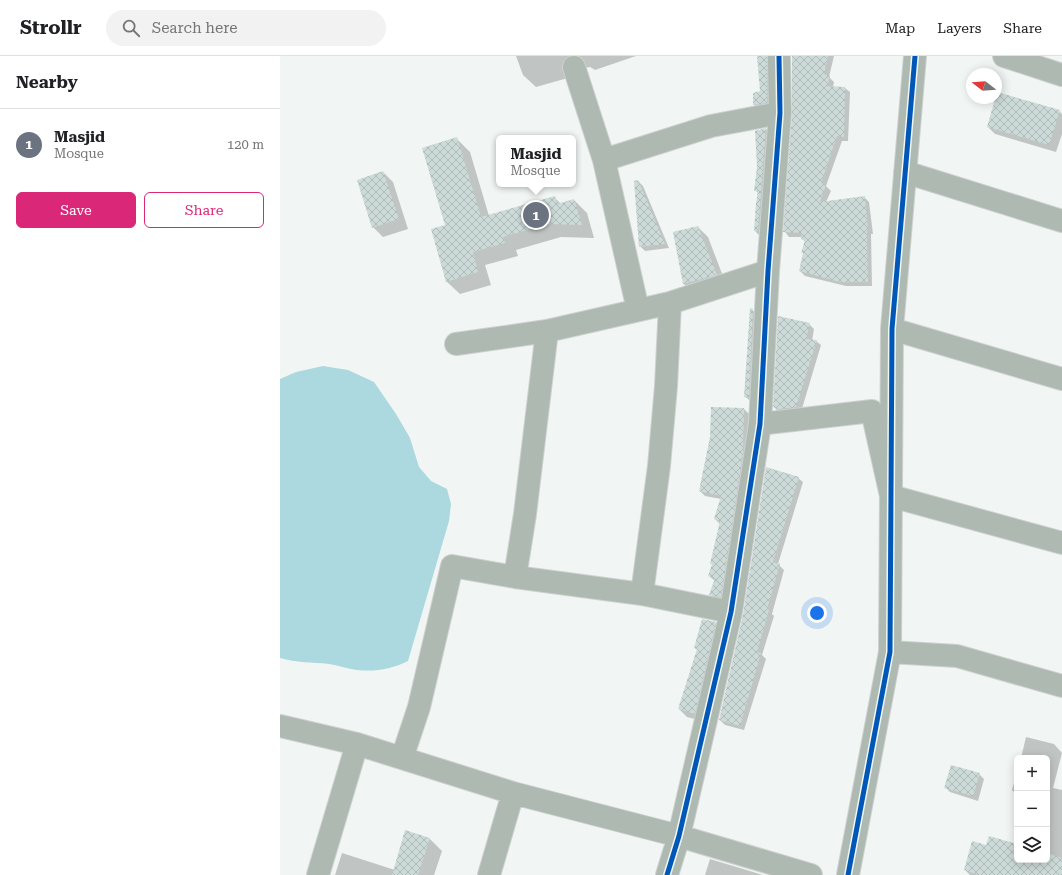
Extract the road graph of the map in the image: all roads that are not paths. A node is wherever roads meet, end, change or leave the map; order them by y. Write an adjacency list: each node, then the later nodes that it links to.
1 (780, 56): 6 (street)
2 (915, 56): 8 (street)
3 (1004, 56): 5 (street)
4 (574, 67): 7 (street)
5 (1062, 75)
6 (780, 113): 7 (street); 10 (street)
7 (604, 160): 12 (street)
8 (905, 172): 9 (street); 13 (street)
9 (1062, 221)
10 (768, 270): 11 (street); 17 (street)
11 (670, 303): 12 (street); 21 (street)
12 (638, 310): 14 (street)
13 (892, 329): 16 (street); 18 (street)
14 (547, 331): 15 (street); 20 (street)
15 (456, 344)
16 (1062, 379)
17 (760, 424): 18 (street); 22 (street)
18 (891, 496): 19 (street); 23 (street)
19 (1062, 543)
20 (515, 577): 21 (street); 27 (street)
21 (642, 594): 22 (street)
22 (731, 612): 29 (street)
23 (890, 652): 24 (street); 34 (street)
24 (1062, 686)
25 (280, 726): 26 (street)
26 (357, 744): 27 (street); 30 (street)
27 (402, 758): 28 (street)
28 (513, 793): 29 (street); 31 (street)
29 (679, 836): 32 (street); 33 (street)
30 (318, 875)
31 (489, 875)
32 (667, 875)
33 (811, 875)
34 (848, 875)

